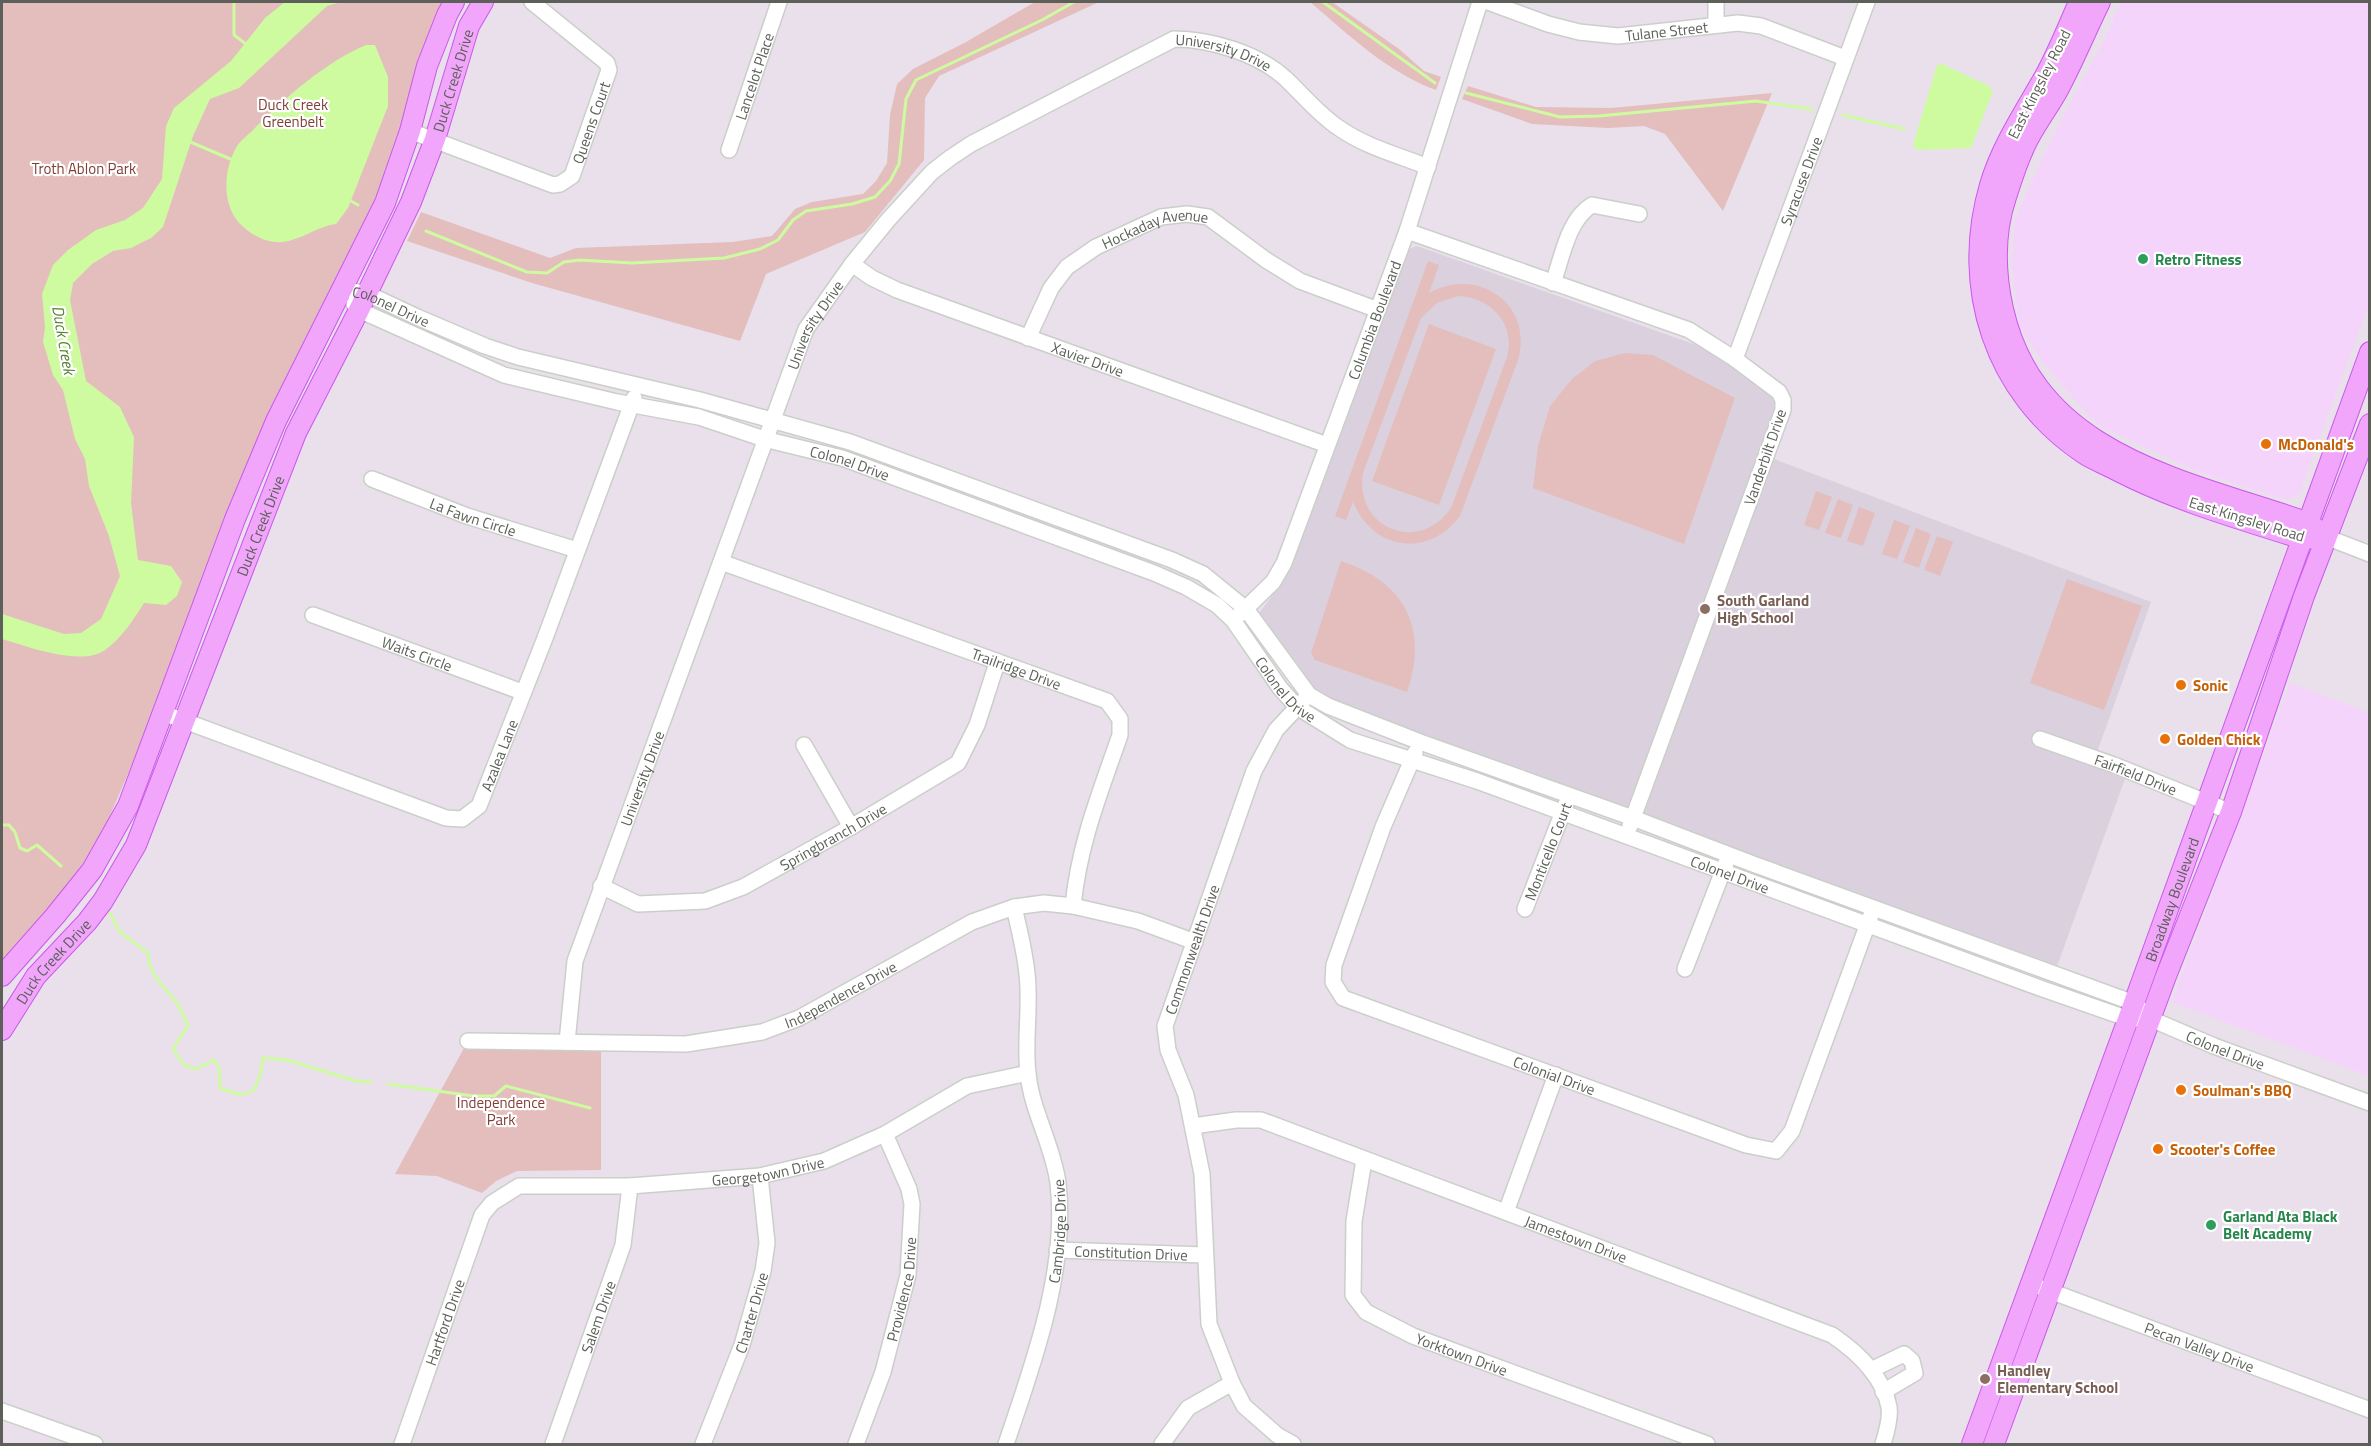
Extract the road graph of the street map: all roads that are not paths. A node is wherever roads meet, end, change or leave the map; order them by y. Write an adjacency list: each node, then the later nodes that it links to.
1 (454, 2): 13 (main road, Duck Creek Drive)
2 (483, 2): 14 (main road, Duck Creek Drive)
3 (532, 2): 14 (street, Queens Court)
4 (779, 2): 15 (street, Lancelot Place)
5 (1480, 2): 16 (street, Columbia Boulevard)
6 (1488, 2): 11 (street, Tulane Street)
7 (1716, 2): 11 (street)
8 (1867, 2): 12 (street, Syracuse Drive)
9 (2079, 2): 34 (main road, East Kingsley Road)
10 (2100, 2): 34 (main road, East Kingsley Road)
11 (1716, 24): 12 (street, Tulane Street)
12 (1845, 58): 26 (street, Syracuse Drive)
13 (410, 131): 14 (street, Queens Court); 21 (main road, Duck Creek Drive)
14 (435, 139): 22 (main road, Duck Creek Drive)
15 (729, 150)
16 (1428, 167): 18 (street, Columbia Boulevard); 19 (street, University Drive)
17 (1639, 214): 20 (street)
18 (1407, 231): 20 (street, Vanderbilt Drive); 23 (street, Columbia Boulevard)
19 (852, 264): 24 (street, Xavier Drive); 29 (street, University Drive)
20 (1553, 283): 26 (street, Vanderbilt Drive)
21 (342, 290): 22 (street, Colonel Drive); 48 (main road, Duck Creek Drive)
22 (363, 301): 27 (street, Colonel Drive); 28 (street, Colonel Drive); 49 (main road, Duck Creek Drive)
23 (1378, 310): 24 (street, Hockaday Avenue); 32 (street, Columbia Boulevard)
24 (1028, 338): 32 (street, Xavier Drive)
25 (2370, 352): 34 (main road, Broadway Boulevard)
26 (1735, 359): 58 (street, Vanderbilt Drive)
27 (638, 386): 28 (street, Azalea Lane); 29 (street, Colonel Drive)
28 (632, 405): 31 (street, Colonel Drive); 36 (street, Azalea Lane)
29 (772, 420): 31 (street, University Drive); 39 (street, Colonel Drive)
30 (2370, 424): 35 (main road, Broadway Boulevard)
31 (764, 439): 38 (street, University Drive); 41 (street, Colonel Drive)
32 (1326, 445): 39 (street, Columbia Boulevard)
33 (372, 479): 36 (street, La Fawn Circle)
34 (2306, 531): 35 (main road, East Kingsley Road); 42 (main road, Broadway Boulevard)
35 (2326, 537): 37 (street); 43 (main road, Broadway Boulevard)
36 (577, 549): 45 (street, Azalea Lane)
37 (2370, 554)
38 (721, 562): 44 (street, Trailridge Drive); 63 (street, University Drive)
39 (1246, 609): 41 (street, Columbia Boulevard); 46 (street, Colonel Drive)
40 (313, 615): 45 (street, Waits Circle)
41 (1233, 620): 47 (street, Colonel Drive)
42 (2262, 654): 43 (main road); 55 (main road, Broadway Boulevard)
43 (2281, 662): 56 (main road, Broadway Boulevard)
44 (997, 663): 59 (street, Springbranch Drive); 66 (street, Trailridge Drive)
45 (522, 692): 49 (street, Azalea Lane)
46 (1309, 695): 47 (street, Commonwealth Drive); 51 (street, Colonel Drive)
47 (1297, 707): 53 (street, Colonel Drive); 71 (street, Commonwealth Drive)
48 (163, 713): 49 (street, Azalea Lane); 73 (main road, Duck Creek Drive)
49 (185, 722): 76 (main road, Duck Creek Drive)
50 (2040, 739): 55 (street, Fairfield Drive)
51 (1420, 742): 53 (street, Colonial Drive); 54 (street, Colonel Drive)
52 (804, 745): 59 (street)
53 (1412, 762): 57 (street, Colonel Drive); 80 (street, Colonial Drive)
54 (1569, 796): 57 (street, Monticello Court); 58 (street, Colonel Drive)
55 (2207, 803): 56 (street, Fairfield Drive); 64 (main road, Broadway Boulevard)
56 (2231, 812): 65 (main road, Broadway Boulevard)
57 (1563, 813): 60 (street, Colonel Drive); 69 (street, Monticello Court)
58 (1633, 818): 60 (street, Vanderbilt Drive); 61 (street, Colonel Drive)
59 (851, 827): 63 (street, Springbranch Drive)
60 (1626, 837): 62 (street, Colonel Drive)
61 (1729, 855): 62 (street); 68 (street, Colonel Drive)
62 (1722, 873): 70 (street, Colonel Drive); 72 (street)
63 (601, 886): 78 (street, University Drive)
64 (2176, 889): 65 (main road); 74 (main road, Broadway Boulevard)
65 (2197, 898): 75 (main road, Broadway Boulevard)
66 (1073, 906): 67 (street, Independence Drive); 71 (street, Independence Drive)
67 (1014, 907): 78 (street, Independence Drive); 79 (street, Cambridge Drive)
68 (1874, 907): 70 (street, Colonial Drive); 74 (street, Colonel Drive)
69 (1525, 909)
70 (1868, 924): 74 (street, Colonel Drive); 80 (street, Colonial Drive)
71 (1195, 942): 82 (street, Commonwealth Drive)
72 (1685, 969)
73 (2, 976)
74 (2132, 1011): 75 (street, Colonel Drive); 84 (main road, Broadway Boulevard)
75 (2151, 1019): 81 (street, Colonel Drive); 85 (main road, Broadway Boulevard)
76 (2, 1030)
77 (468, 1041): 78 (street, Independence Drive)
78 (567, 1042)
79 (1028, 1073): 83 (street, Georgetown Drive); 91 (street, Cambridge Drive)
80 (1556, 1075): 90 (street)
81 (2370, 1104)
82 (1193, 1126): 86 (street, Jamestown Drive); 92 (street, Commonwealth Drive)
83 (885, 1134): 87 (street, Georgetown Drive); 104 (street, Providence Drive)
84 (2082, 1145): 85 (main road); 93 (main road, Broadway Boulevard)
85 (2101, 1153): 94 (main road, Broadway Boulevard)
86 (1364, 1160): 90 (street, Jamestown Drive); 108 (street, Yorktown Drive)
87 (760, 1176): 88 (street, Georgetown Drive); 103 (street, Charter Drive)
88 (630, 1186): 89 (street, Georgetown Drive); 102 (street, Salem Drive)
89 (492, 1203): 101 (street, Hartford Drive)
90 (1506, 1212): 95 (street, Jamestown Drive)
91 (1057, 1250): 92 (street, Constitution Drive); 105 (street, Cambridge Drive)
92 (1205, 1255): 96 (street, Commonwealth Drive)
93 (2031, 1284): 94 (street, Pecan Valley Drive); 110 (main road, Broadway Boulevard)
94 (2050, 1291): 98 (street, Pecan Valley Drive); 111 (main road, Broadway Boulevard)
95 (1871, 1370): 97 (street, Jamestown Drive); 97 (street)
96 (1232, 1383): 106 (street); 107 (street, Commonwealth Drive)
97 (1883, 1392): 109 (street, Jamestown Drive)
98 (2370, 1410)
99 (2, 1411): 100 (street)
100 (95, 1444)
101 (402, 1444)
102 (553, 1444)
103 (703, 1444)
104 (856, 1444)
105 (1006, 1444)
106 (1162, 1444)
107 (1293, 1444)
108 (1707, 1444)
109 (1883, 1444)
110 (1972, 1444)
111 (1994, 1444)

